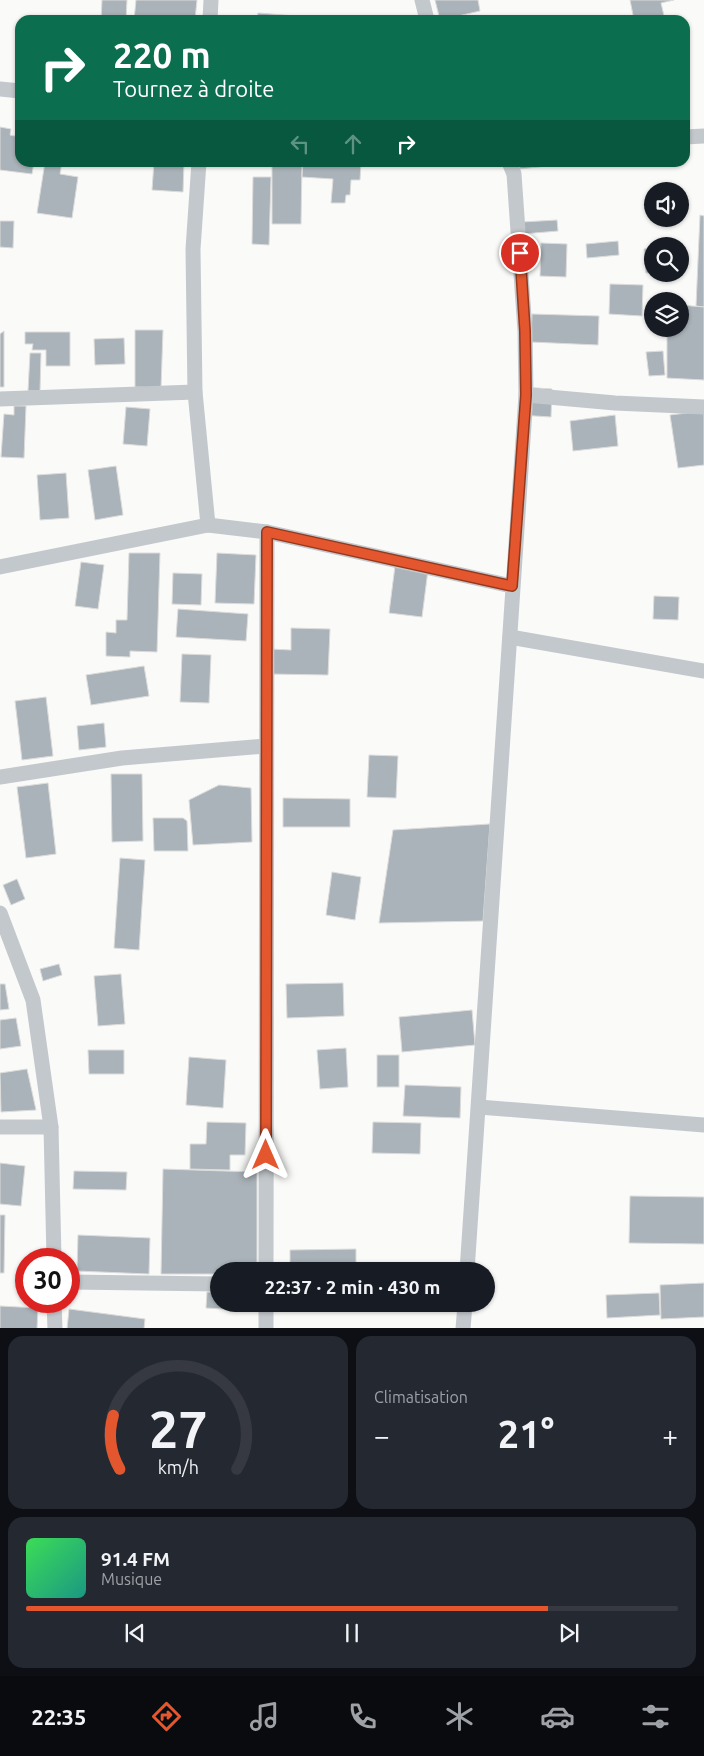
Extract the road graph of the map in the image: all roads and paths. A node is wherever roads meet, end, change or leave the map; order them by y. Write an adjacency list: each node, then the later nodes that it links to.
1 (211, 0): 3 (street)
2 (422, 0): 4 (street)
3 (210, 15)
4 (426, 15)
5 (0, 89): 6 (street)
6 (15, 90)
7 (704, 136): 8 (street)
8 (690, 137)
9 (199, 167): 11 (street)
10 (511, 167): 12 (street)
11 (195, 392): 13 (street); 15 (street)
12 (526, 395): 14 (street); 18 (street)
13 (0, 399)
14 (704, 407)
15 (208, 525): 16 (street); 17 (street)
16 (267, 532): 18 (street); 21 (street)
17 (0, 567)
18 (512, 586): 19 (street)
19 (510, 637): 20 (street); 24 (street)
20 (704, 671)
21 (265, 746): 22 (street); 29 (street)
22 (0, 777)
23 (0, 913): 27 (street)
24 (479, 1107): 25 (street); 30 (street)
25 (704, 1125)
26 (0, 1127): 27 (street)
27 (51, 1127): 28 (street)
28 (54, 1248)
29 (266, 1262)
30 (468, 1262)
31 (80, 1282): 32 (street)
32 (210, 1284)
33 (266, 1312): 37 (street)
34 (464, 1312): 38 (street)
35 (54, 1313): 36 (street)
36 (55, 1328)
37 (266, 1328)
38 (463, 1328)

